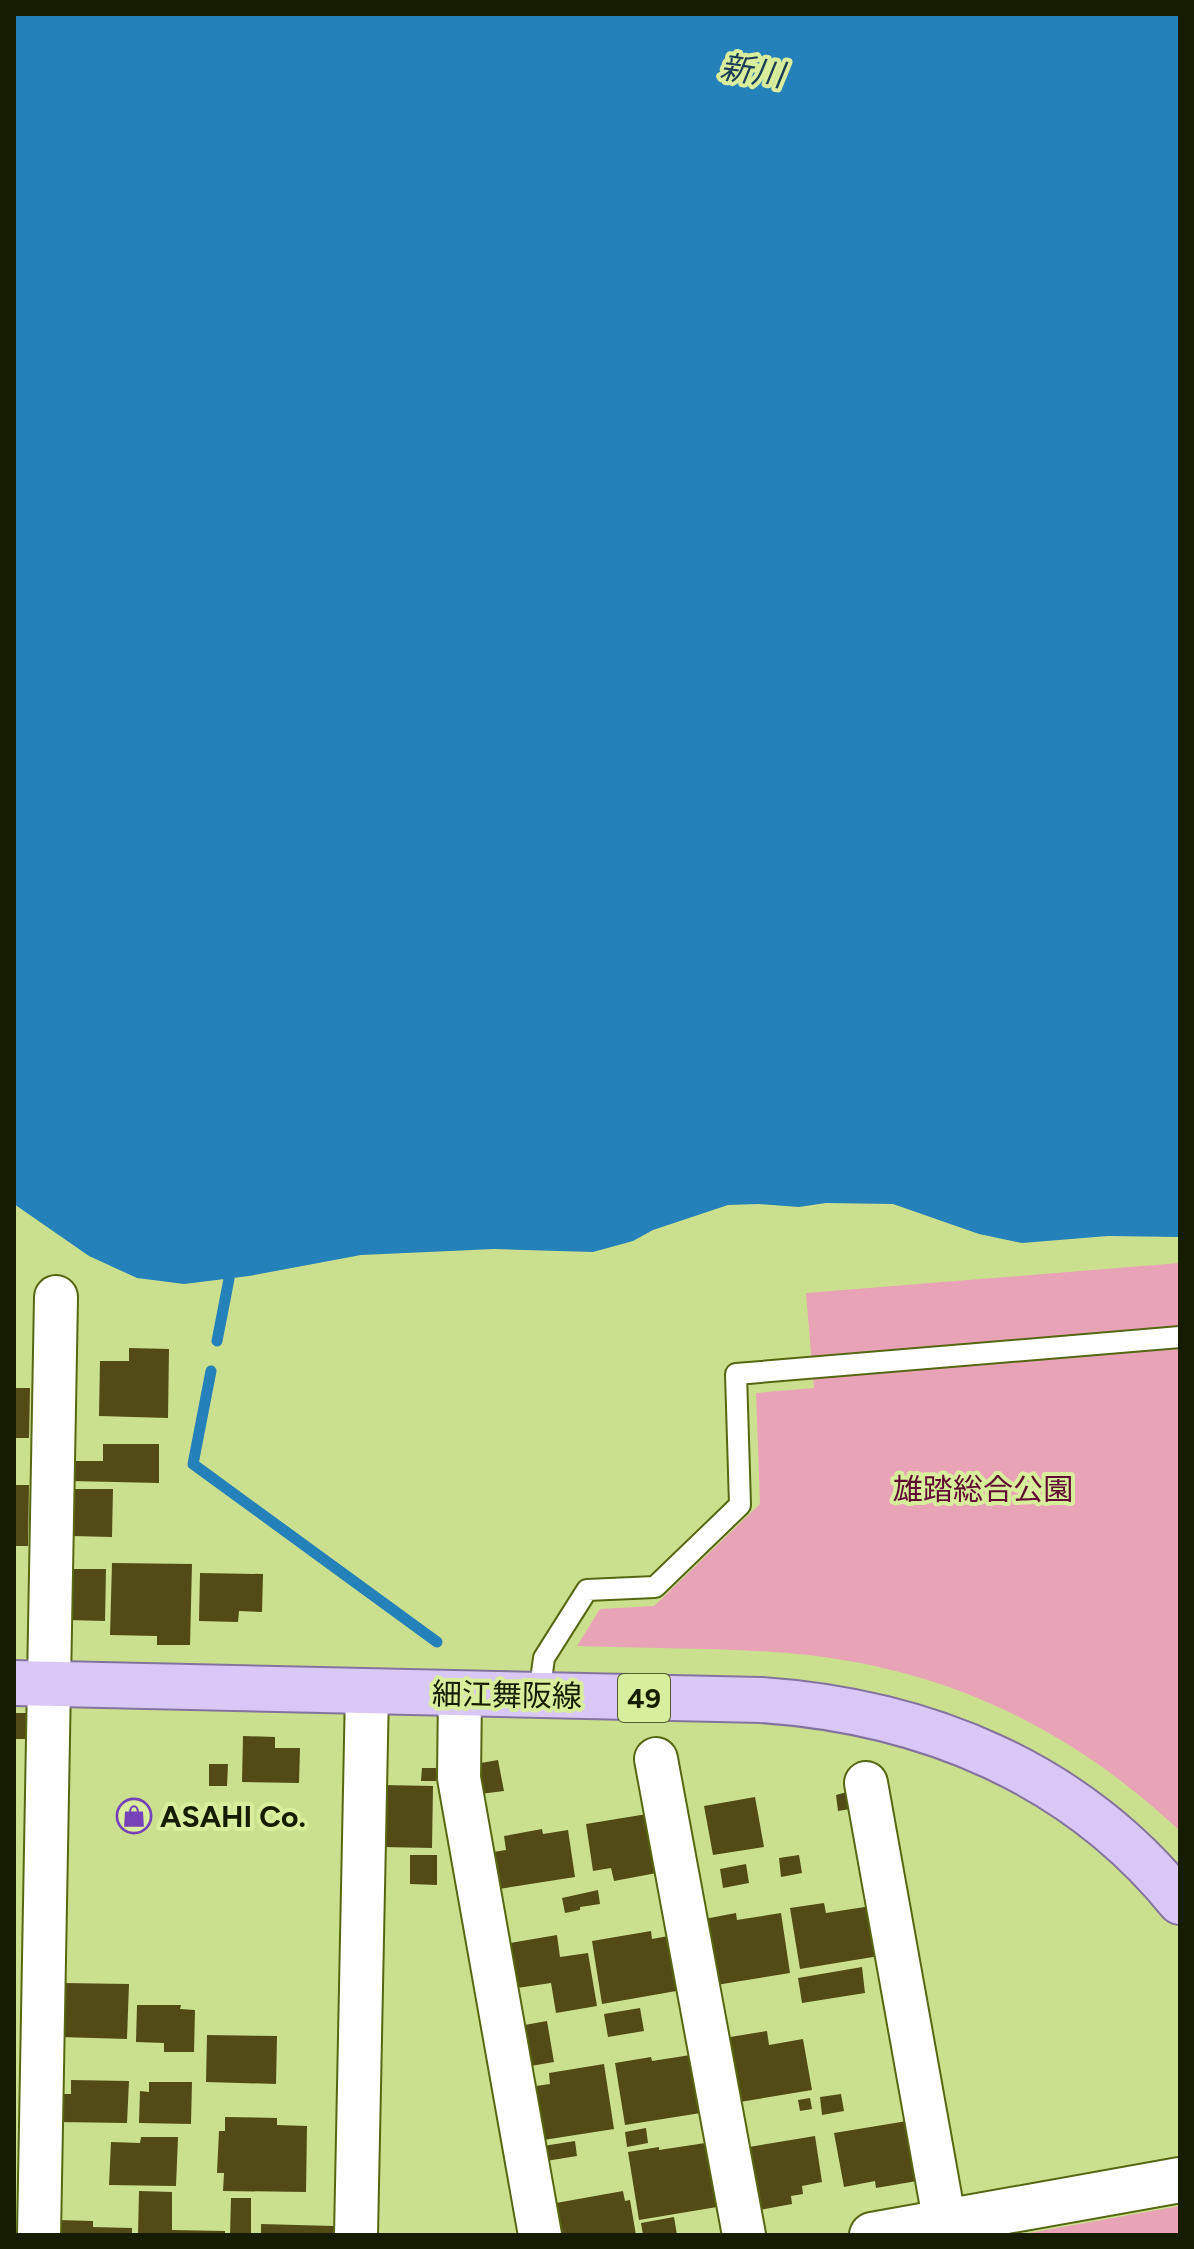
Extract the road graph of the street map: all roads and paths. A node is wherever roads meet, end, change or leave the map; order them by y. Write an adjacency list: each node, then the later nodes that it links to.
1 (56, 1297): 3 (street)
2 (1180, 1337): 6 (lane)
3 (31, 1683): 4 (main road, 細江舞阪線 / 49); 12 (street)
4 (367, 1691): 5 (main road, 細江舞阪線 / 49); 13 (street)
5 (460, 1693): 6 (main road, 細江舞阪線 / 49); 14 (street)
6 (539, 1695): 9 (main road, 細江舞阪線 / 49)
7 (656, 1759): 15 (street)
8 (866, 1783): 11 (street)
9 (1180, 1902)
10 (1180, 2180): 11 (street)
11 (946, 2228): 16 (street)
12 (39, 2235)
13 (356, 2235)
14 (540, 2235)
15 (744, 2235)
16 (872, 2235)

